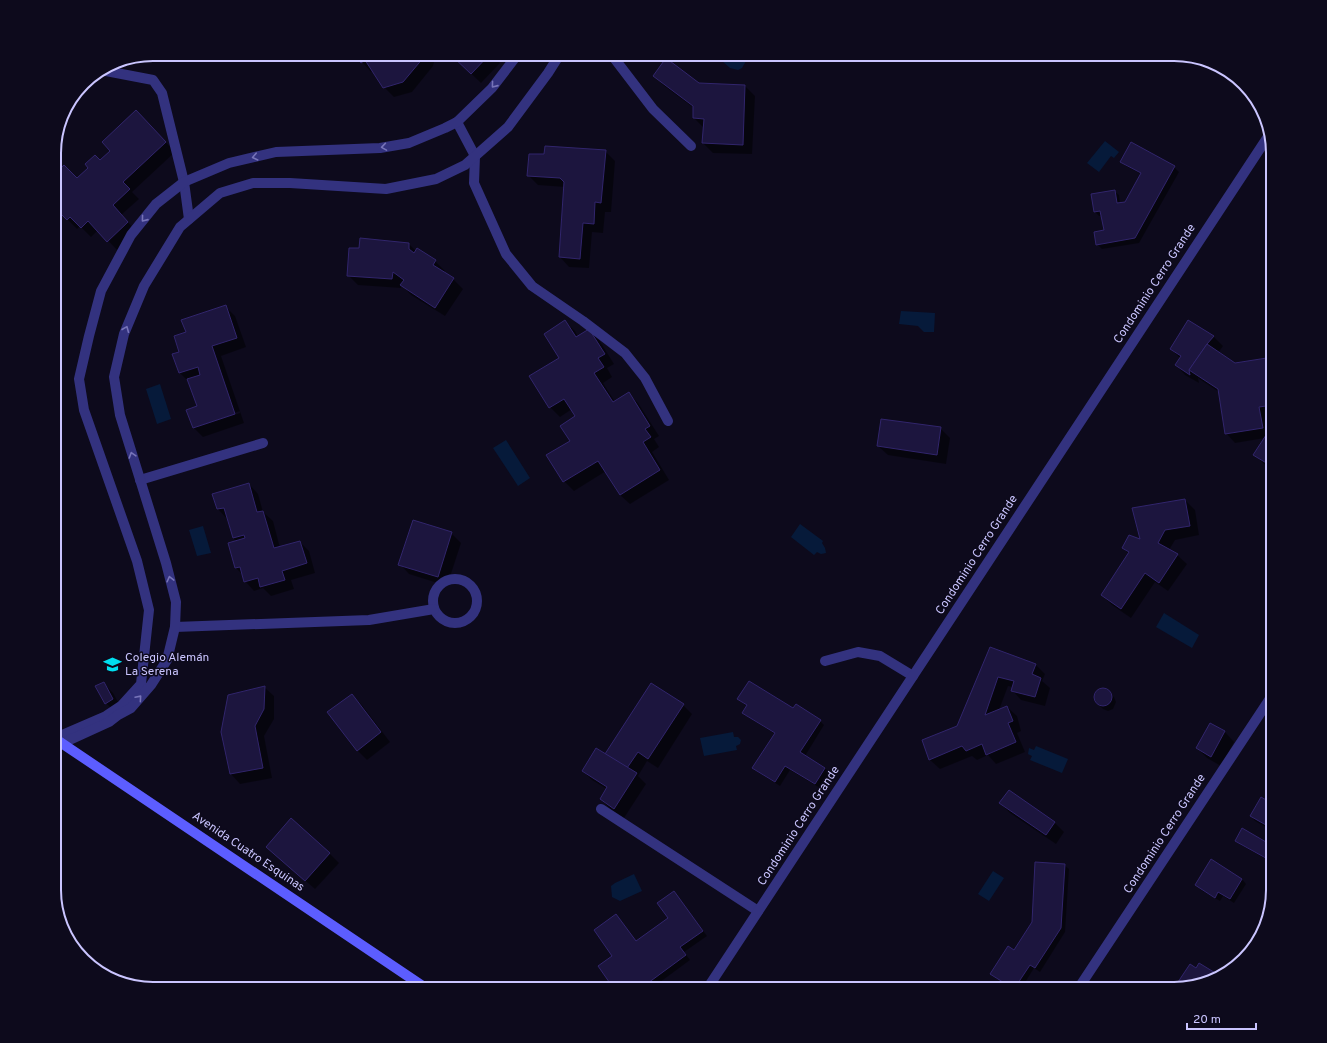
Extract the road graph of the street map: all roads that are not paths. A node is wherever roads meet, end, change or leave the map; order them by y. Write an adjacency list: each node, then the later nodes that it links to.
1 (513, 61): 5 (street, one-way to 5)
2 (556, 61): 8 (street)
3 (617, 61): 7 (street)
4 (108, 72): 9 (street)
5 (458, 122): 8 (street); 9 (street, one-way to 9)
6 (1265, 141): 17 (street, Condominio Cerro Grande)
7 (691, 146)
8 (475, 156): 10 (street); 11 (street)
9 (184, 182): 10 (street); 19 (street, one-way to 19)
10 (189, 219): 13 (street, one-way to 10)
11 (668, 421)
12 (263, 443): 13 (street)
13 (140, 480): 15 (street, one-way to 13)
14 (434, 609): 14 (street); 15 (street)
15 (175, 628): 20 (street, one-way to 15)
16 (825, 661): 17 (street)
17 (913, 676): 23 (street, Condominio Cerro Grande)
18 (1266, 705): 26 (street, Condominio Cerro Grande)
19 (61, 738)
20 (61, 739)
21 (61, 743): 24 (street, Avenida Cuatro Esquinas)
22 (601, 808): 23 (street)
23 (758, 911): 25 (street, Condominio Cerro Grande)
24 (417, 982)
25 (712, 982)
26 (1083, 982)

